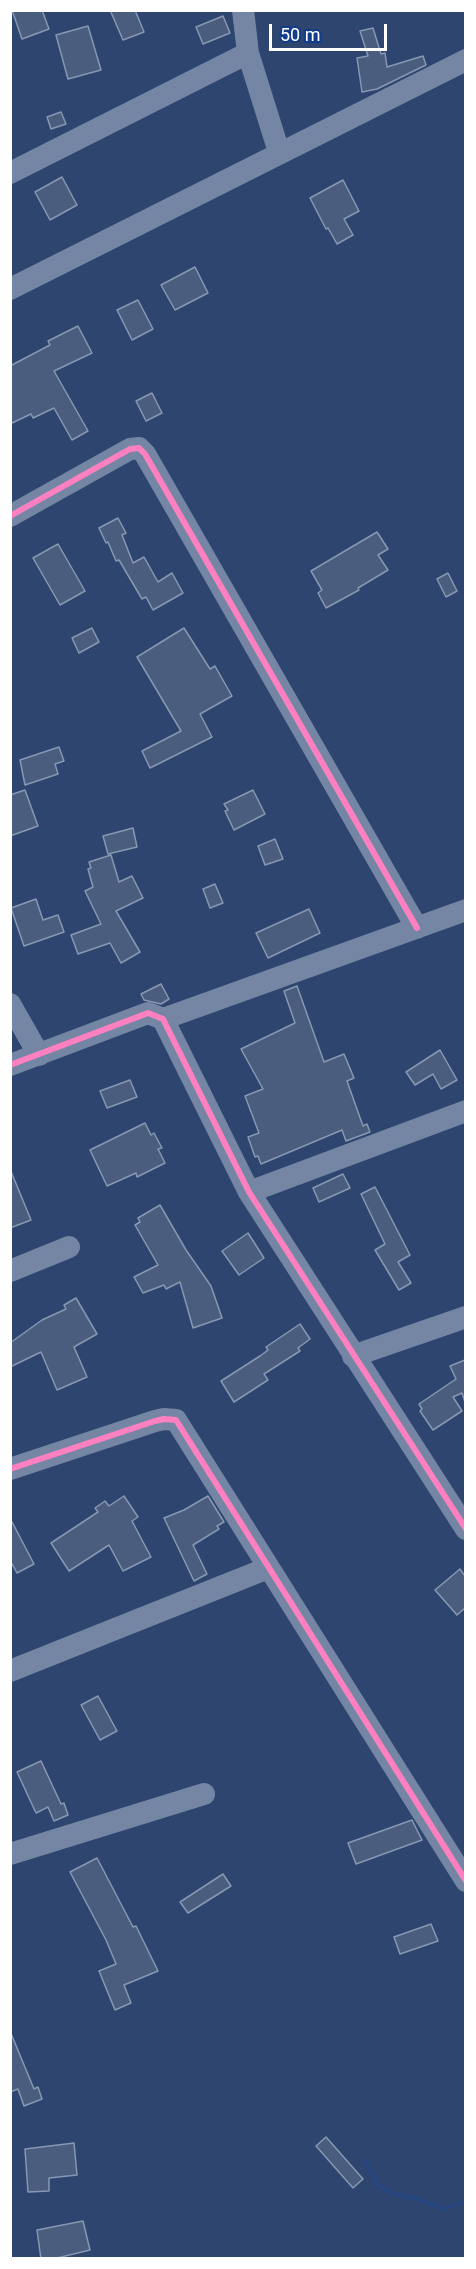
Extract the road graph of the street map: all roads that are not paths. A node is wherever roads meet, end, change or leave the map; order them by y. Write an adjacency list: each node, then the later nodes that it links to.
1 (243, 10): 2 (street)
2 (249, 53): 4 (street); 5 (street)
3 (465, 60): 4 (street)
4 (279, 152): 6 (street)
5 (10, 173)
6 (10, 289)
7 (10, 516): 9 (street)
8 (465, 910): 9 (street)
9 (417, 928): 11 (street)
10 (10, 1004): 12 (street)
11 (163, 1019): 12 (street); 15 (street)
12 (39, 1055): 13 (street)
13 (10, 1065)
14 (465, 1111): 15 (street)
15 (249, 1192): 19 (street)
16 (69, 1246): 17 (street)
17 (10, 1271)
18 (465, 1317): 19 (street)
19 (353, 1356): 21 (street)
20 (10, 1469): 22 (street)
21 (464, 1522)
22 (268, 1568): 23 (street); 26 (street)
23 (10, 1671)
24 (204, 1794): 25 (street)
25 (10, 1854)
26 (465, 1881)

